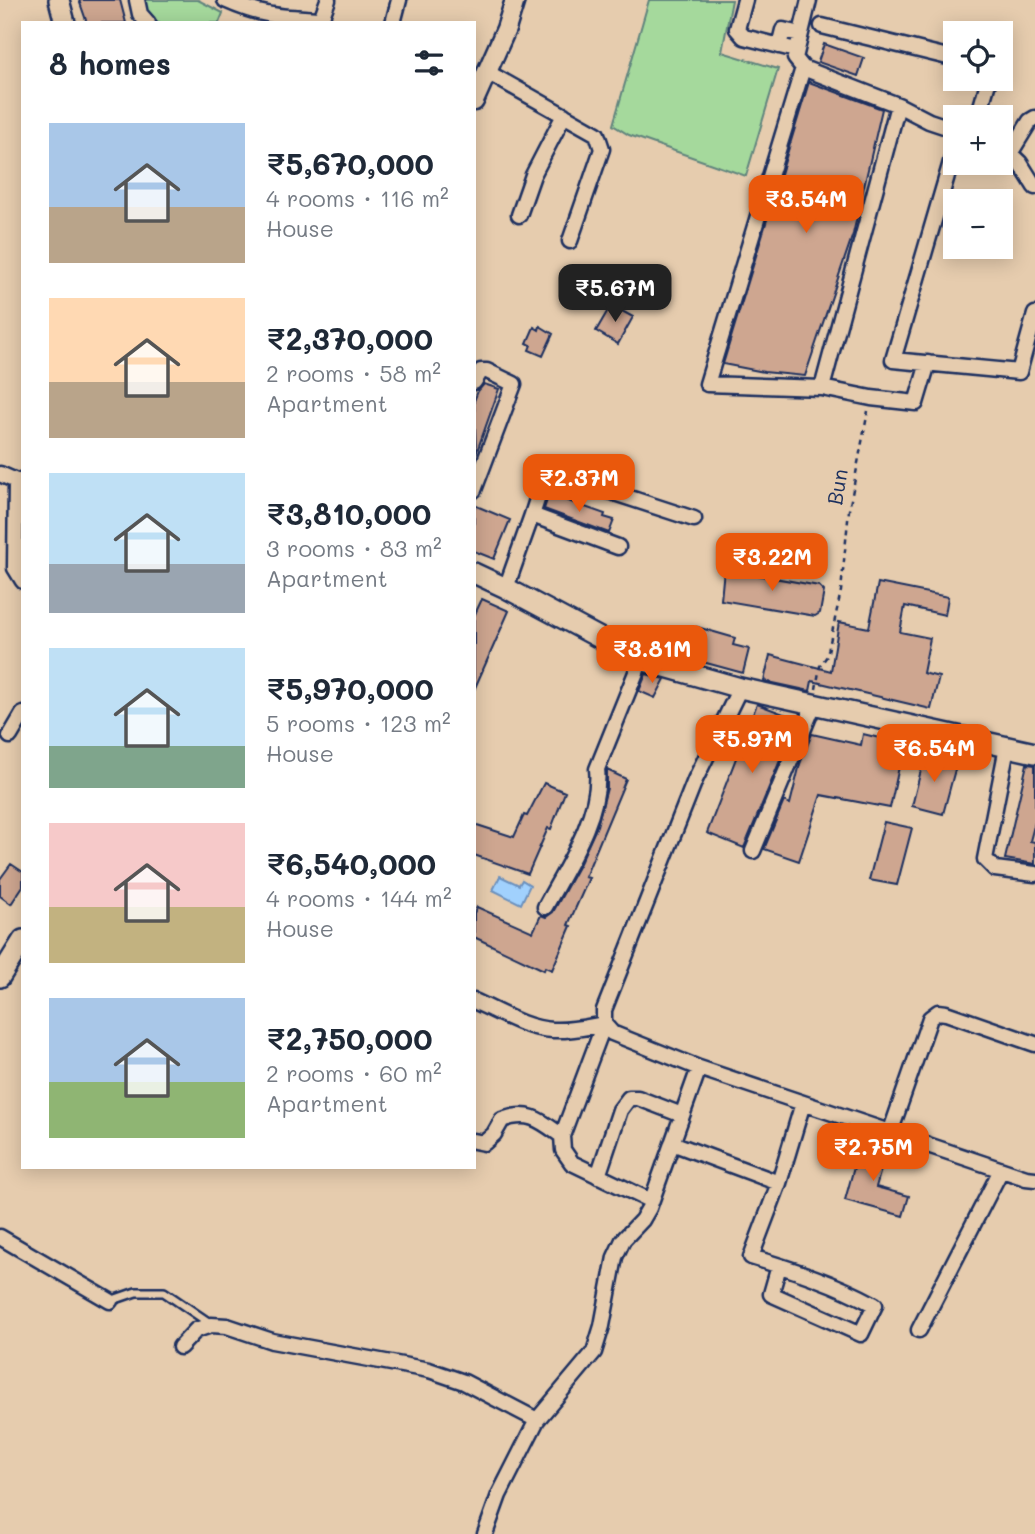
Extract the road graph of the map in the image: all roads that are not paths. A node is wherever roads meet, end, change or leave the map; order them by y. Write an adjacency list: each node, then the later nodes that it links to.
1 (58, 0): 10 (main road)
2 (138, 0): 11 (street)
3 (225, 0): 9 (street)
4 (328, 0): 12 (street)
5 (399, 0): 13 (street)
6 (515, 0): 20 (street)
7 (746, 0): 16 (street)
8 (809, 0): 15 (street)
9 (249, 18): 12 (street)
10 (64, 21)
11 (146, 21)
12 (320, 21)
13 (394, 21)
14 (822, 26): 18 (street)
15 (800, 34): 16 (street); 17 (street)
16 (779, 46): 17 (street)
17 (796, 50): 19 (street)
18 (943, 56)
19 (803, 68): 22 (street); 35 (street)
20 (487, 72): 21 (street); 23 (street)
21 (476, 96)
22 (898, 105): 25 (street); 35 (street)
23 (564, 115): 30 (street); 31 (street)
24 (1035, 118): 26 (street)
25 (943, 126)
26 (1013, 142)
27 (1013, 158): 29 (street)
28 (947, 175): 33 (street)
29 (1035, 187)
30 (519, 215)
31 (570, 241)
32 (1035, 314): 33 (street)
33 (928, 362): 35 (street)
34 (476, 379): 38 (street)
35 (822, 388)
36 (0, 474): 37 (street)
37 (19, 481): 43 (street)
38 (476, 484)
39 (532, 515): 40 (street); 41 (street); 44 (street)
40 (694, 519)
41 (618, 547)
42 (476, 574): 44 (main road)
43 (21, 578)
44 (506, 588): 45 (main road)
45 (641, 660): 46 (main road); 54 (street)
46 (740, 688): 47 (main road); 58 (street)
47 (814, 704): 50 (main road); 52 (street)
48 (21, 717): 49 (street)
49 (10, 736)
50 (1007, 747): 51 (main road); 53 (street)
51 (1035, 752)
52 (753, 851)
53 (1035, 874)
54 (545, 907)
55 (21, 943): 56 (main road)
56 (0, 977)
57 (476, 1002): 58 (street)
58 (604, 1024): 60 (street); 64 (street)
59 (1035, 1044): 63 (street)
60 (699, 1068): 61 (street); 62 (street)
61 (803, 1103): 63 (street); 70 (street)
62 (682, 1115): 66 (street); 68 (street)
63 (890, 1133): 67 (street)
64 (562, 1136): 65 (street); 68 (street)
65 (476, 1141)
66 (672, 1143): 70 (street); 71 (street)
67 (1001, 1170): 69 (street); 76 (street)
68 (598, 1176): 71 (street)
69 (1035, 1179)
70 (779, 1183): 73 (street)
71 (651, 1201): 78 (street)
72 (0, 1237): 74 (street)
73 (779, 1266): 73 (street)
74 (110, 1301): 75 (lane)
75 (211, 1325): 77 (street); 78 (street)
76 (919, 1330)
77 (180, 1347)
78 (537, 1420): 79 (street)
79 (485, 1534)

